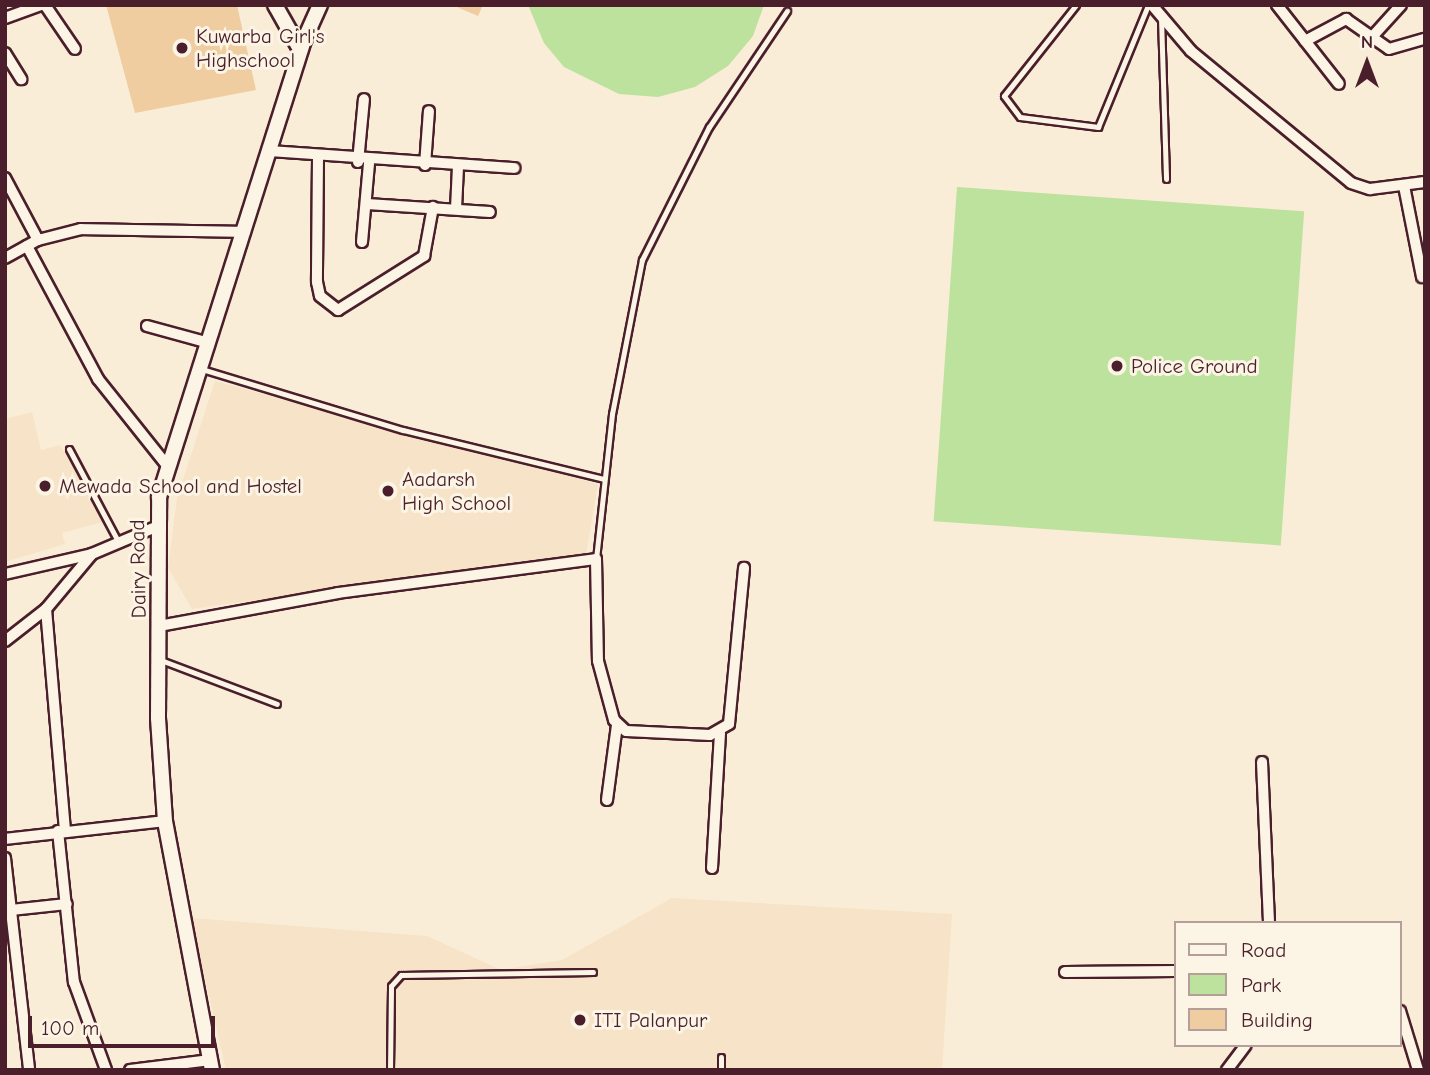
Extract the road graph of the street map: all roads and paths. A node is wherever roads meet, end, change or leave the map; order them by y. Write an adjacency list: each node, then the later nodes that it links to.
1 (43, 5): 10 (street); 14 (street)
2 (275, 5): 15 (street)
3 (320, 5): 15 (street, Dairy Road)
4 (1076, 5): 5 (lane)
5 (1150, 5): 9 (street)
6 (1277, 5): 13 (street)
7 (1401, 5): 11 (street)
8 (787, 11): 46 (lane)
9 (1161, 16): 28 (lane); 30 (street)
10 (5, 18)
11 (1373, 37): 12 (street); 13 (street)
12 (1425, 39)
13 (1306, 41): 18 (street)
14 (75, 49)
15 (300, 50): 21 (street, Dairy Road)
16 (5, 53): 17 (street)
17 (21, 79)
18 (1339, 84)
19 (364, 99): 23 (street)
20 (429, 111): 24 (street)
21 (271, 152): 22 (street); 35 (street, Dairy Road)
22 (318, 158): 23 (street); 32 (street)
23 (364, 162): 24 (street); 31 (street)
24 (425, 165): 25 (street)
25 (458, 167): 26 (street); 33 (street)
26 (514, 169)
27 (5, 177): 36 (street)
28 (1166, 179)
29 (1425, 182): 30 (street)
30 (1404, 186): 40 (street)
31 (367, 204): 32 (street); 37 (street)
32 (433, 207): 33 (street)
33 (456, 209): 34 (street)
34 (490, 212)
35 (245, 232): 36 (street); 42 (street, Dairy Road)
36 (38, 240): 38 (street)
37 (362, 242)
38 (27, 246): 39 (street); 45 (street)
39 (5, 258)
40 (1422, 277)
41 (147, 326): 42 (street)
42 (209, 343): 43 (street, Dairy Road)
43 (201, 369): 45 (street, Dairy Road); 46 (lane)
44 (69, 449): 48 (lane)
45 (169, 468): 47 (street, Dairy Road)
46 (604, 479): 50 (lane)
47 (156, 527): 48 (street); 54 (street, Dairy Road)
48 (118, 541): 49 (street)
49 (92, 554): 52 (street); 53 (street)
50 (596, 559): 54 (street); 58 (street)
51 (744, 568): 59 (street)
52 (5, 574)
53 (46, 609): 55 (street); 63 (street)
54 (159, 626): 56 (street, Dairy Road)
55 (5, 641)
56 (157, 659): 57 (lane); 62 (street, Dairy Road)
57 (276, 704)
58 (617, 726): 59 (street); 61 (street)
59 (720, 733): 66 (street)
60 (1262, 762): 69 (street)
61 (607, 800)
62 (165, 821): 63 (street); 76 (street, Dairy Road)
63 (61, 831): 64 (street); 67 (street)
64 (5, 839)
65 (5, 858): 68 (street)
66 (712, 868)
67 (67, 904): 68 (street); 78 (street)
68 (11, 911): 77 (street)
69 (1269, 921)
70 (1174, 971): 72 (street)
71 (593, 972): 80 (lane)
72 (1065, 972)
73 (1402, 1017): 83 (street)
74 (1244, 1047): 82 (street)
75 (721, 1057): 81 (lane)
76 (211, 1065): 79 (street)
77 (29, 1070)
78 (106, 1070)
79 (130, 1070)
80 (390, 1070)
81 (721, 1070)
82 (1227, 1070)
83 (1418, 1070)

